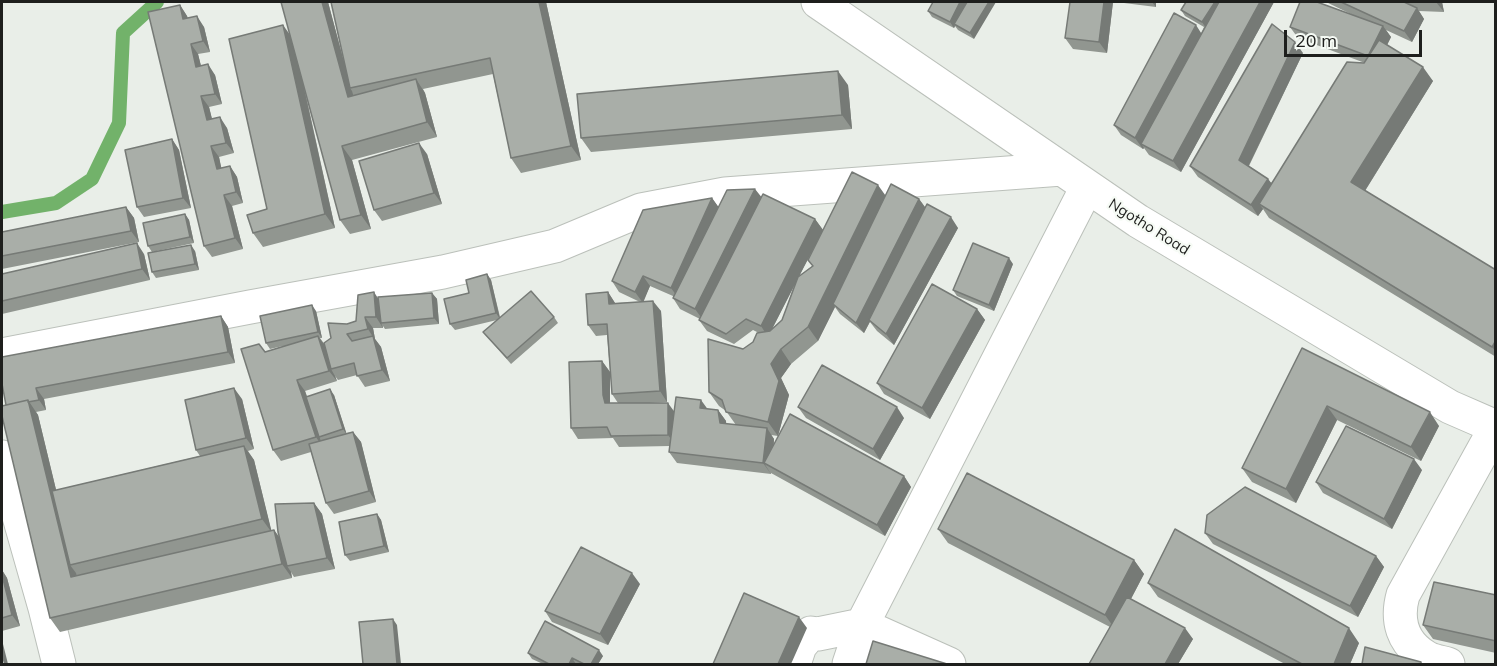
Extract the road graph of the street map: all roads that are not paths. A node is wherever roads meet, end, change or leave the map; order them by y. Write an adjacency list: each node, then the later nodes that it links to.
1 (818, 2): 2 (street, Ngotho Road)
2 (1075, 178): 3 (street); 4 (street, Ngotho Road); 6 (street)
3 (2, 355)
4 (1496, 427): 11 (street)
5 (2, 458): 7 (street)
6 (862, 625): 8 (street); 9 (street); 10 (street)
7 (58, 664)
8 (794, 664)
9 (849, 664)
10 (949, 664)
11 (1448, 664)

